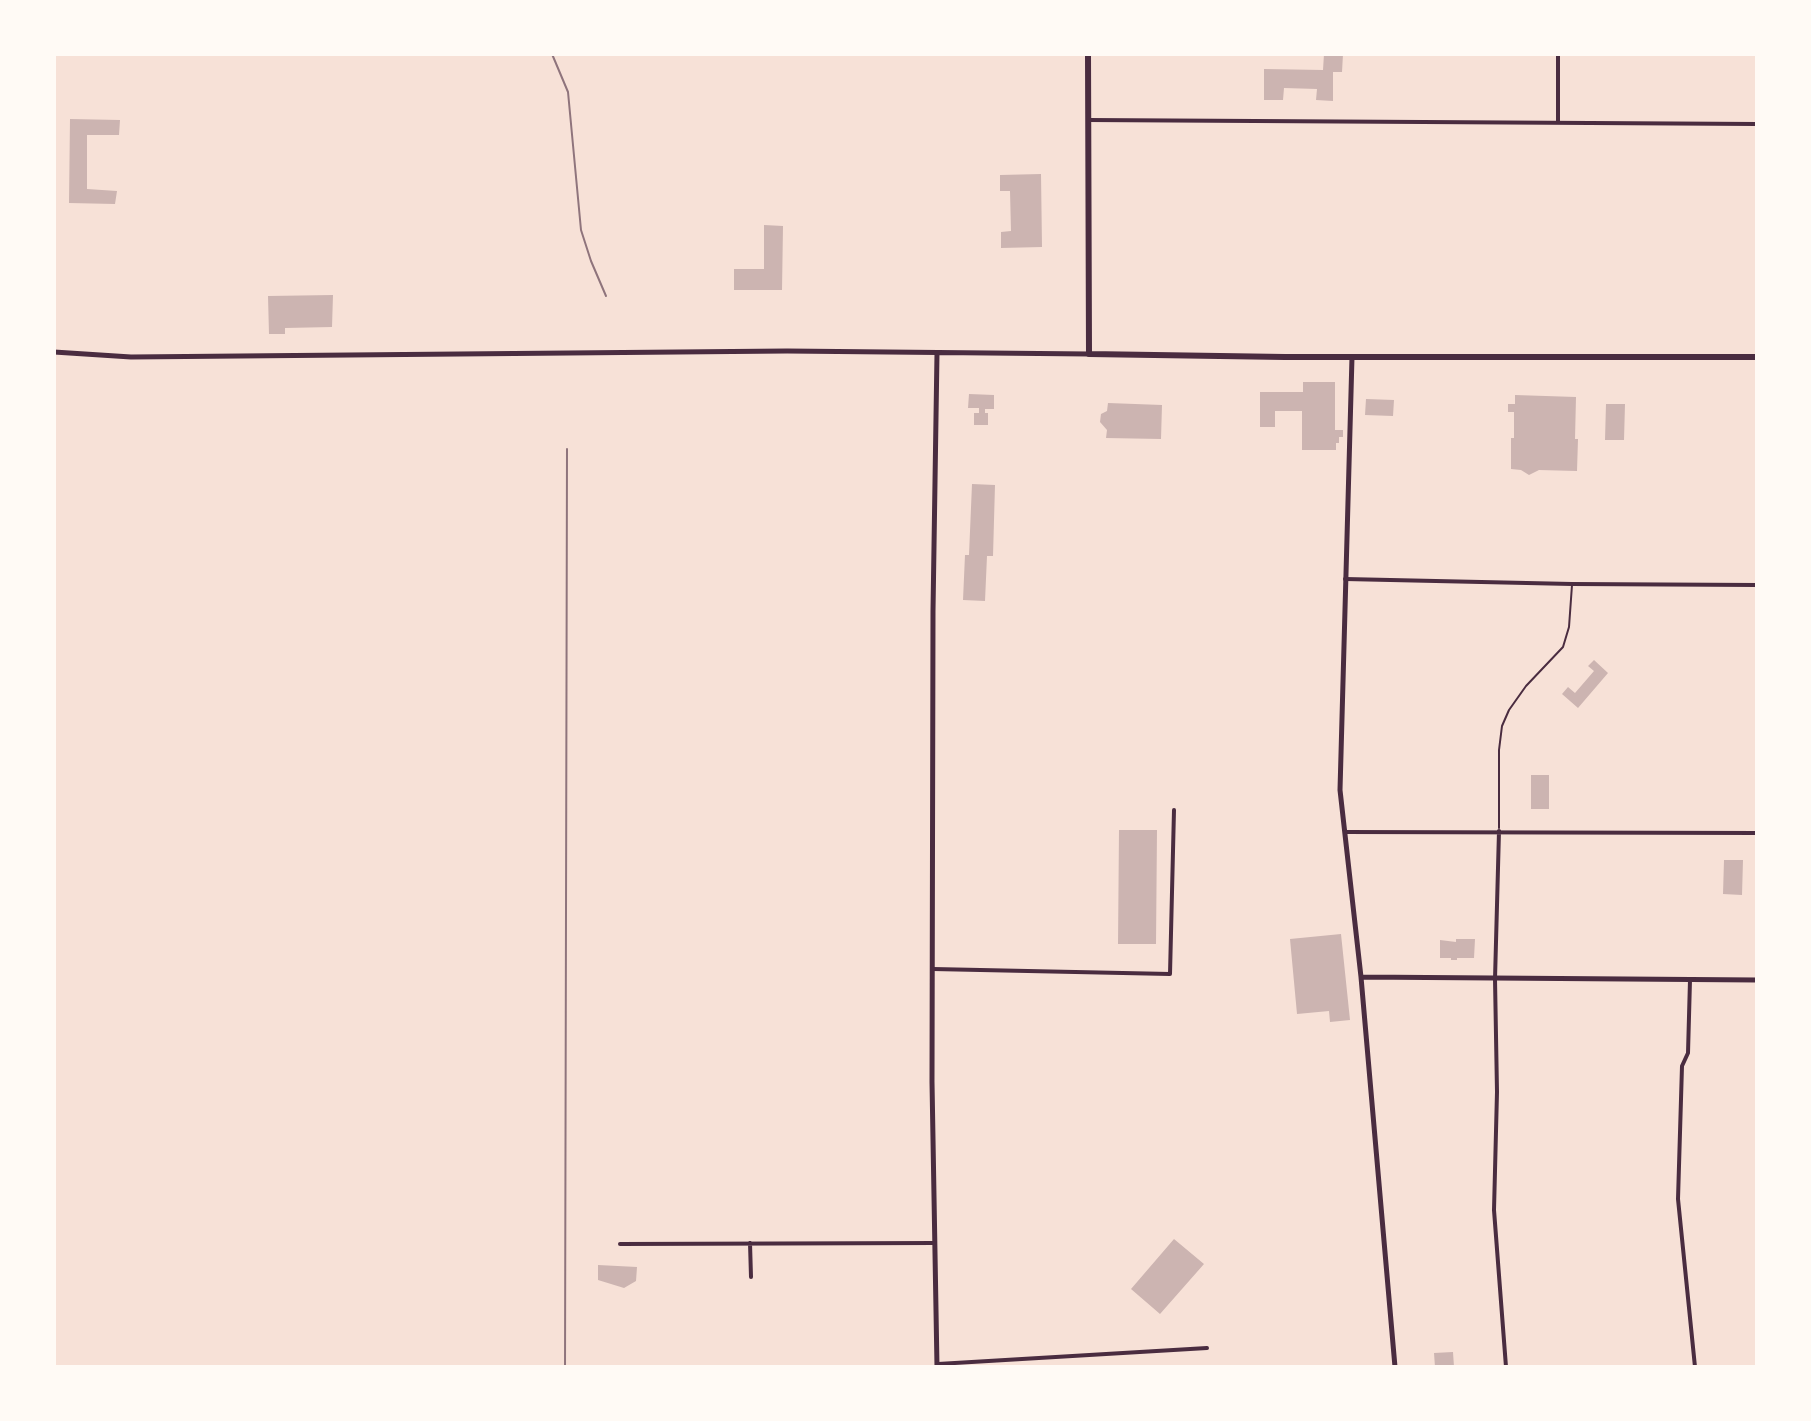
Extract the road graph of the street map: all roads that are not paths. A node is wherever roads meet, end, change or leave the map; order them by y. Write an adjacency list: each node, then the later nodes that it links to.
1 (1088, 54): 3 (main road)
2 (1558, 54): 4 (street)
3 (1088, 120): 4 (street); 8 (main road)
4 (1558, 123): 5 (street)
5 (1757, 124)
6 (54, 352): 7 (street)
7 (937, 353): 8 (street); 18 (street)
8 (1089, 354): 9 (main road)
9 (1352, 357): 10 (main road); 11 (street)
10 (1757, 357)
11 (1345, 579): 12 (street); 16 (street)
12 (1572, 584): 13 (street); 15 (lane)
13 (1757, 585)
14 (1174, 810): 18 (street)
15 (1499, 831): 16 (street); 17 (street); 20 (street)
16 (1345, 832): 19 (street)
17 (1757, 833)
18 (932, 968): 24 (street)
19 (1361, 977): 20 (street); 29 (street)
20 (1495, 979): 21 (street); 30 (street)
21 (1690, 980): 22 (street); 31 (street)
22 (1757, 980)
23 (750, 1243): 24 (street); 25 (street); 26 (street)
24 (935, 1243): 28 (street)
25 (620, 1244)
26 (751, 1277)
27 (1207, 1348): 28 (street)
28 (937, 1365)
29 (1395, 1367)
30 (1506, 1367)
31 (1695, 1367)

